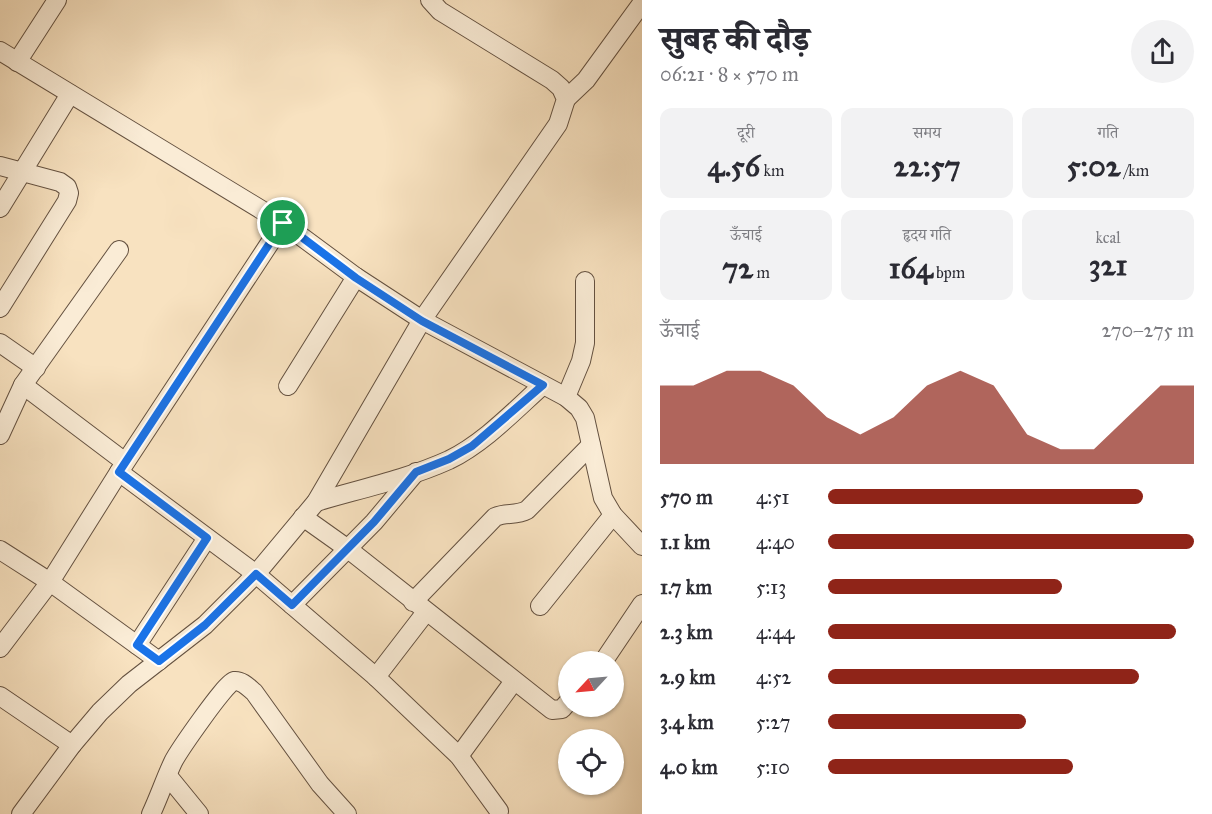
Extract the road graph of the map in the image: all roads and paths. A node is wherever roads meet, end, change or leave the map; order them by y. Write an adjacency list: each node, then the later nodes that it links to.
1 (57, 0): 5 (street)
2 (430, 0): 7 (street)
3 (642, 3): 7 (street)
4 (0, 51): 5 (street)
5 (17, 62): 6 (street)
6 (70, 94): 9 (street); 11 (street)
7 (566, 99): 16 (street)
8 (0, 165): 9 (street)
9 (22, 172): 10 (street); 15 (street)
10 (0, 208)
11 (283, 223): 13 (street); 25 (street)
12 (119, 250): 18 (street)
13 (356, 278): 16 (street); 21 (street)
14 (585, 281): 22 (street)
15 (0, 308)
16 (422, 321): 19 (street); 27 (street)
17 (0, 343): 18 (street)
18 (36, 368): 20 (street)
19 (543, 385): 22 (street); 26 (street)
20 (23, 386): 23 (street); 25 (street)
21 (288, 386)
22 (566, 397): 24 (street)
23 (0, 435)
24 (591, 445): 28 (street); 39 (street)
25 (122, 467): 30 (street); 35 (street)
26 (416, 472): 27 (street); 32 (street)
27 (316, 502): 29 (street)
28 (613, 515): 31 (street); 38 (street)
29 (303, 517): 32 (street); 34 (street)
30 (207, 538): 34 (street); 40 (street)
31 (642, 546)
32 (348, 549): 37 (street); 39 (street)
33 (0, 550): 35 (street)
34 (256, 574): 37 (street); 43 (street)
35 (50, 582): 40 (street); 41 (street)
36 (642, 604): 42 (street)
37 (292, 605): 44 (street)
38 (540, 606)
39 (419, 607): 44 (street); 45 (street)
40 (137, 645): 43 (street)
41 (0, 648)
42 (610, 651)
43 (159, 661): 48 (street)
44 (376, 677): 49 (street)
45 (514, 681): 47 (street); 49 (street)
46 (0, 696): 48 (street)
47 (558, 709)
48 (72, 745): 52 (street)
49 (459, 756): 51 (street)
50 (168, 777): 53 (street); 54 (street); 55 (street)
51 (499, 811)
52 (21, 814)
53 (151, 814)
54 (199, 814)
55 (347, 814)

